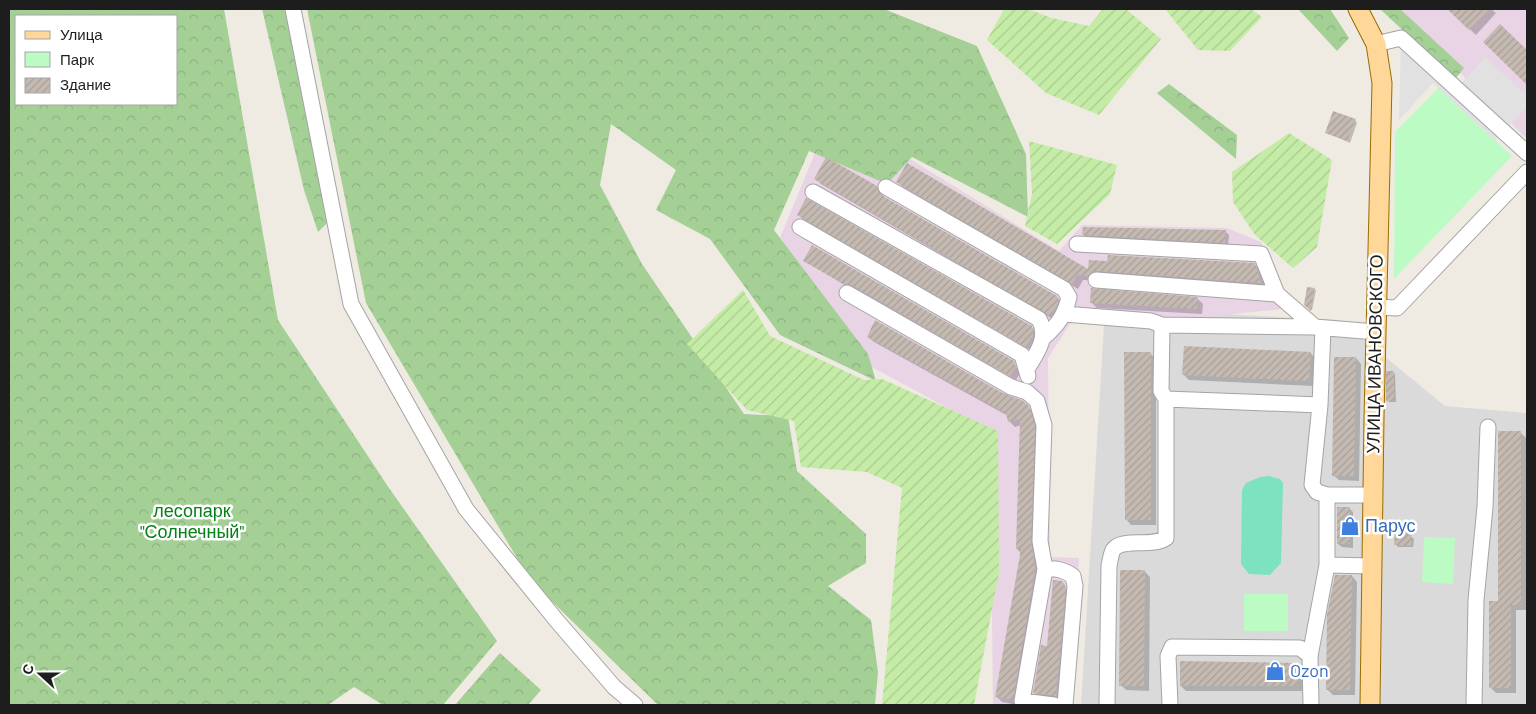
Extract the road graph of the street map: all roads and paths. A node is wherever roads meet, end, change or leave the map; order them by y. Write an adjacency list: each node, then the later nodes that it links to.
1 (293, 9): 30 (street)
2 (1358, 9): 3 (main road, УЛИЦА ИВАНОВСКОГО)
3 (1376, 44): 4 (street); 13 (main road, УЛИЦА ИВАНОВСКОГО)
4 (1527, 154)
5 (1527, 172): 13 (street)
6 (886, 187): 14 (street)
7 (813, 192): 18 (street)
8 (800, 226): 19 (street)
9 (1077, 244): 12 (street)
10 (1096, 280): 12 (street)
11 (847, 293): 20 (street)
12 (1277, 294): 16 (street)
13 (1376, 307): 17 (main road, УЛИЦА ИВАНОВСКОГО)
14 (1064, 314): 15 (street); 18 (street)
15 (1162, 325): 16 (street); 21 (street)
16 (1319, 327): 17 (street); 22 (street)
17 (1376, 332): 25 (main road, УЛИЦА ИВАНОВСКОГО)
18 (1043, 338): 19 (street)
19 (1027, 369): 20 (street)
20 (1026, 392): 28 (street)
21 (1166, 399): 22 (street); 33 (street)
22 (1320, 405): 24 (street)
23 (1488, 427): 37 (street)
24 (1327, 495): 25 (street); 26 (street)
25 (1372, 495): 27 (main road, УЛИЦА ИВАНОВСКОГО)
26 (1327, 566): 27 (street); 29 (street)
27 (1372, 566): 36 (main road, УЛИЦА ИВАНОВСКОГО)
28 (1045, 569): 31 (street); 32 (street)
29 (1310, 656): 34 (street); 35 (street)
30 (635, 705)
31 (1054, 705)
32 (1065, 705)
33 (1107, 705)
34 (1170, 705)
35 (1311, 705)
36 (1370, 705)
37 (1474, 705)

